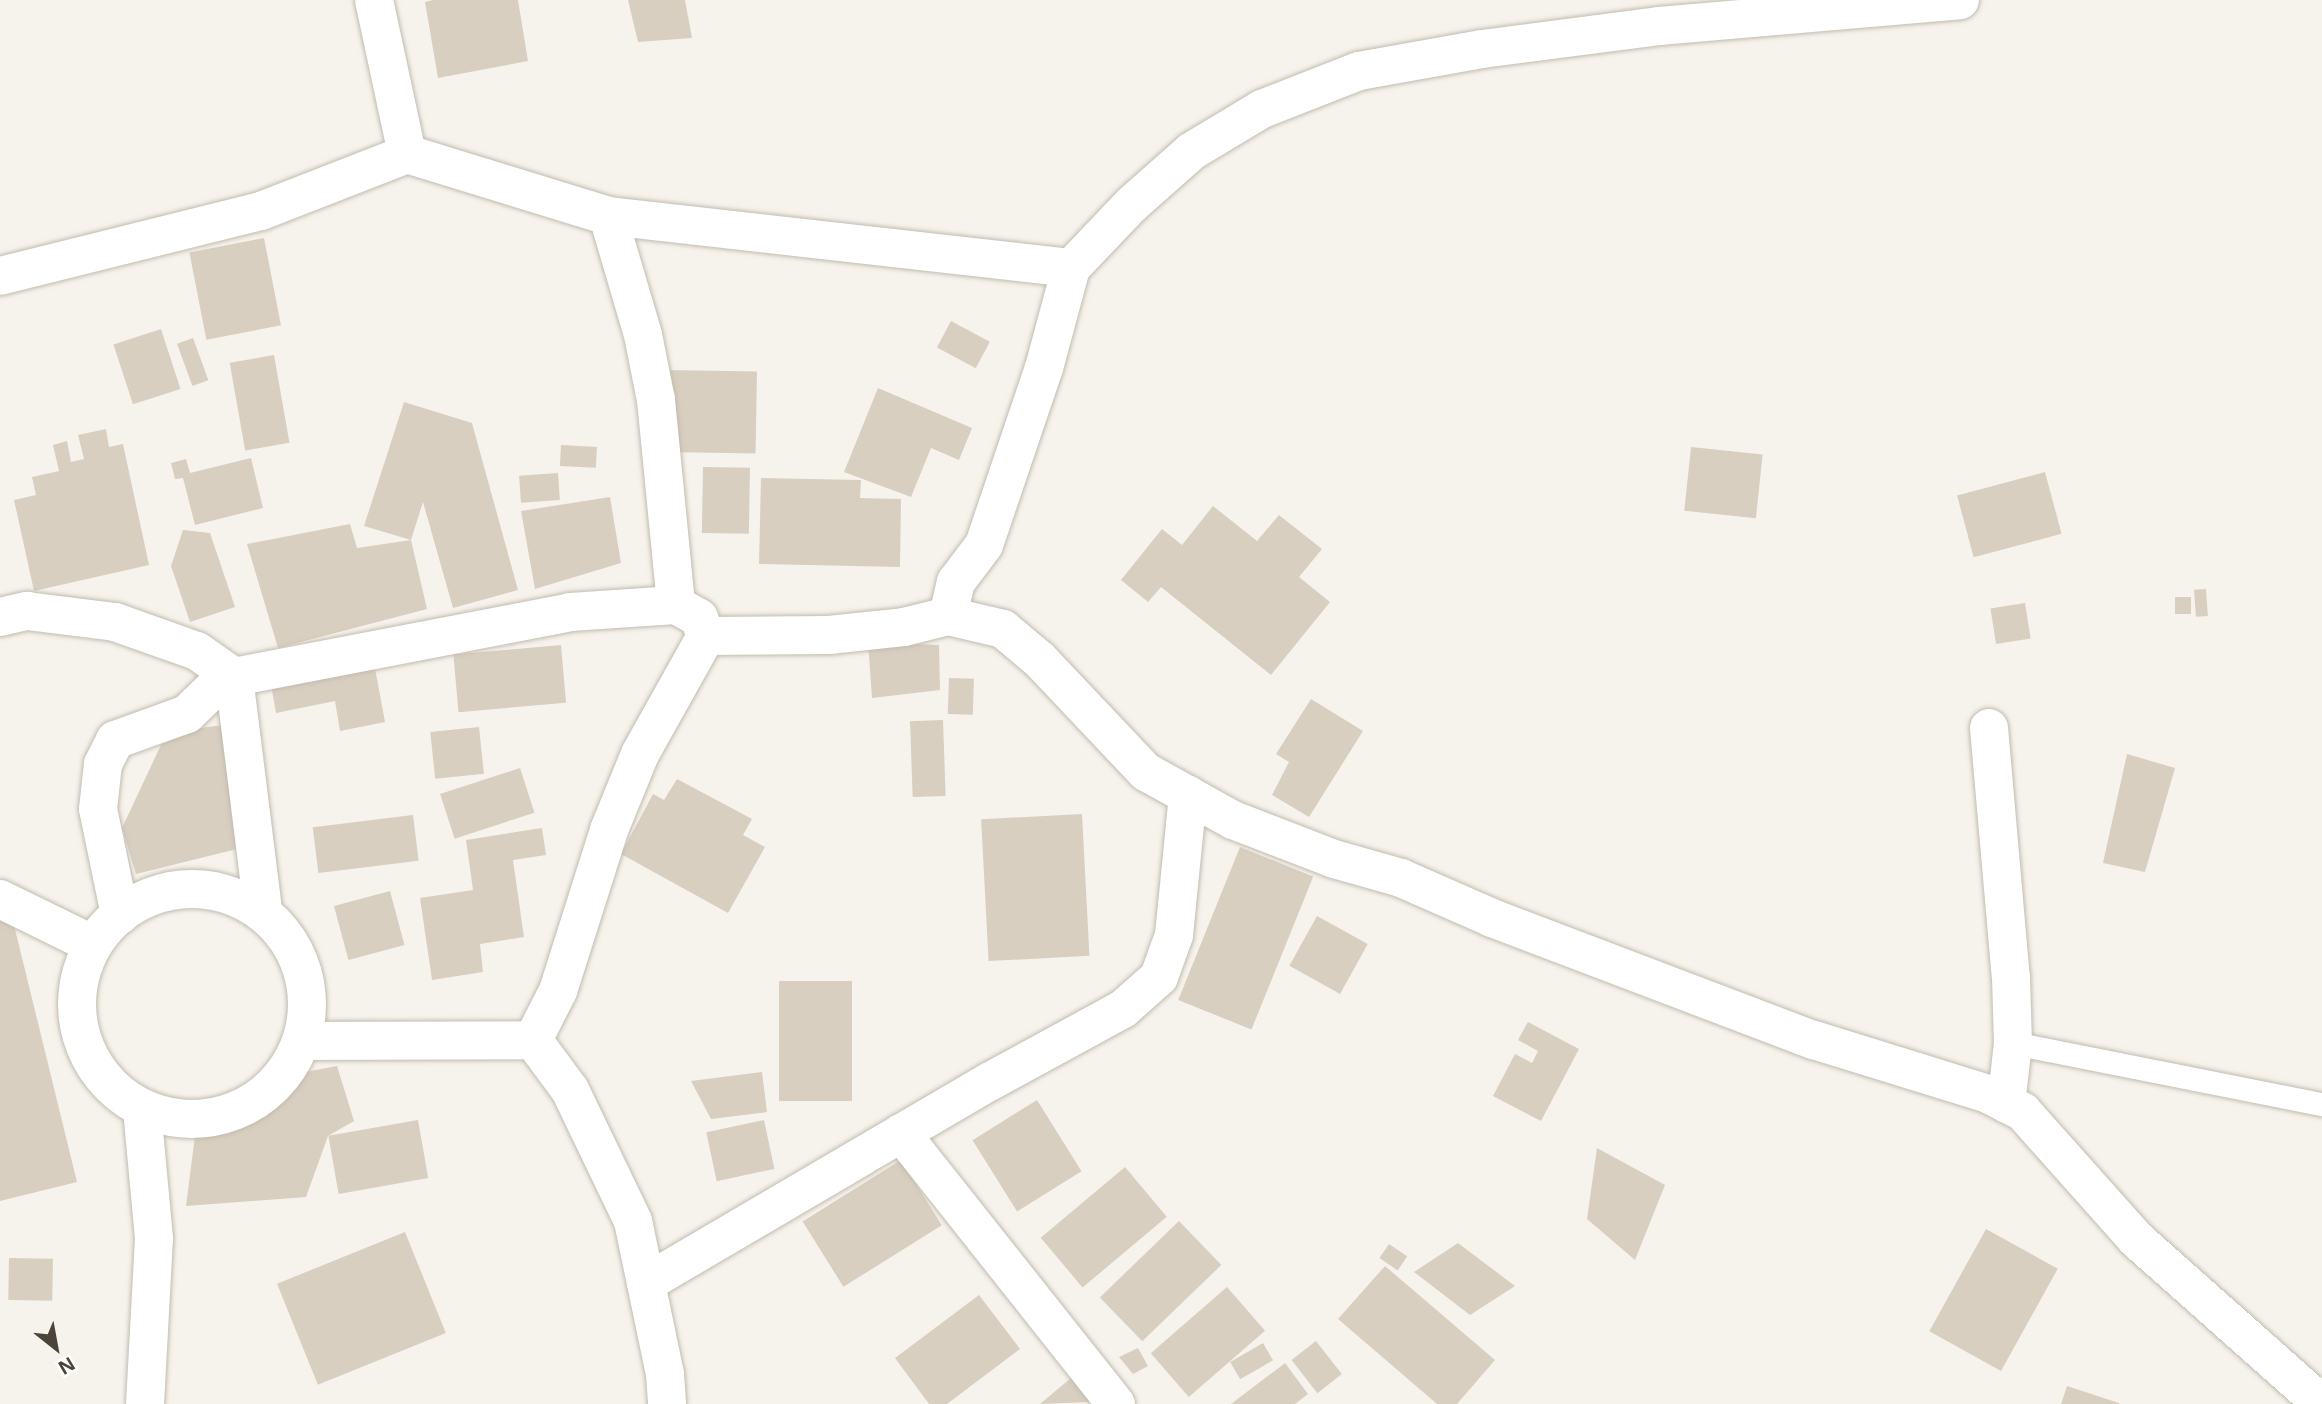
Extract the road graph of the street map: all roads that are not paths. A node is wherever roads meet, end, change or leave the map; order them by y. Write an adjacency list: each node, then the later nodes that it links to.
1 (374, 0): 3 (street)
2 (1956, 0): 5 (street)
3 (407, 154): 4 (street); 6 (street)
4 (608, 216): 5 (street); 7 (street)
5 (1071, 268): 9 (street)
6 (0, 276)
7 (676, 605): 10 (street); 11 (street)
8 (0, 617): 11 (street)
9 (948, 617): 10 (street); 13 (street)
10 (706, 636): 18 (street)
11 (234, 677): 15 (street); 16 (street)
12 (1989, 728): 20 (street)
13 (1188, 795): 21 (street); 24 (street)
14 (0, 899): 17 (street)
15 (263, 910): 16 (street); 19 (street)
16 (120, 915): 17 (street)
17 (92, 944): 23 (street)
18 (533, 1040): 19 (street); 25 (street)
19 (302, 1041): 23 (street)
20 (2013, 1043): 21 (street); 22 (lane)
21 (2006, 1104): 29 (street)
22 (2322, 1104)
23 (142, 1110): 26 (street)
24 (901, 1133): 25 (street); 28 (street)
25 (646, 1283): 27 (street)
26 (145, 1404)
27 (667, 1404)
28 (1116, 1404)
29 (2322, 1404)

